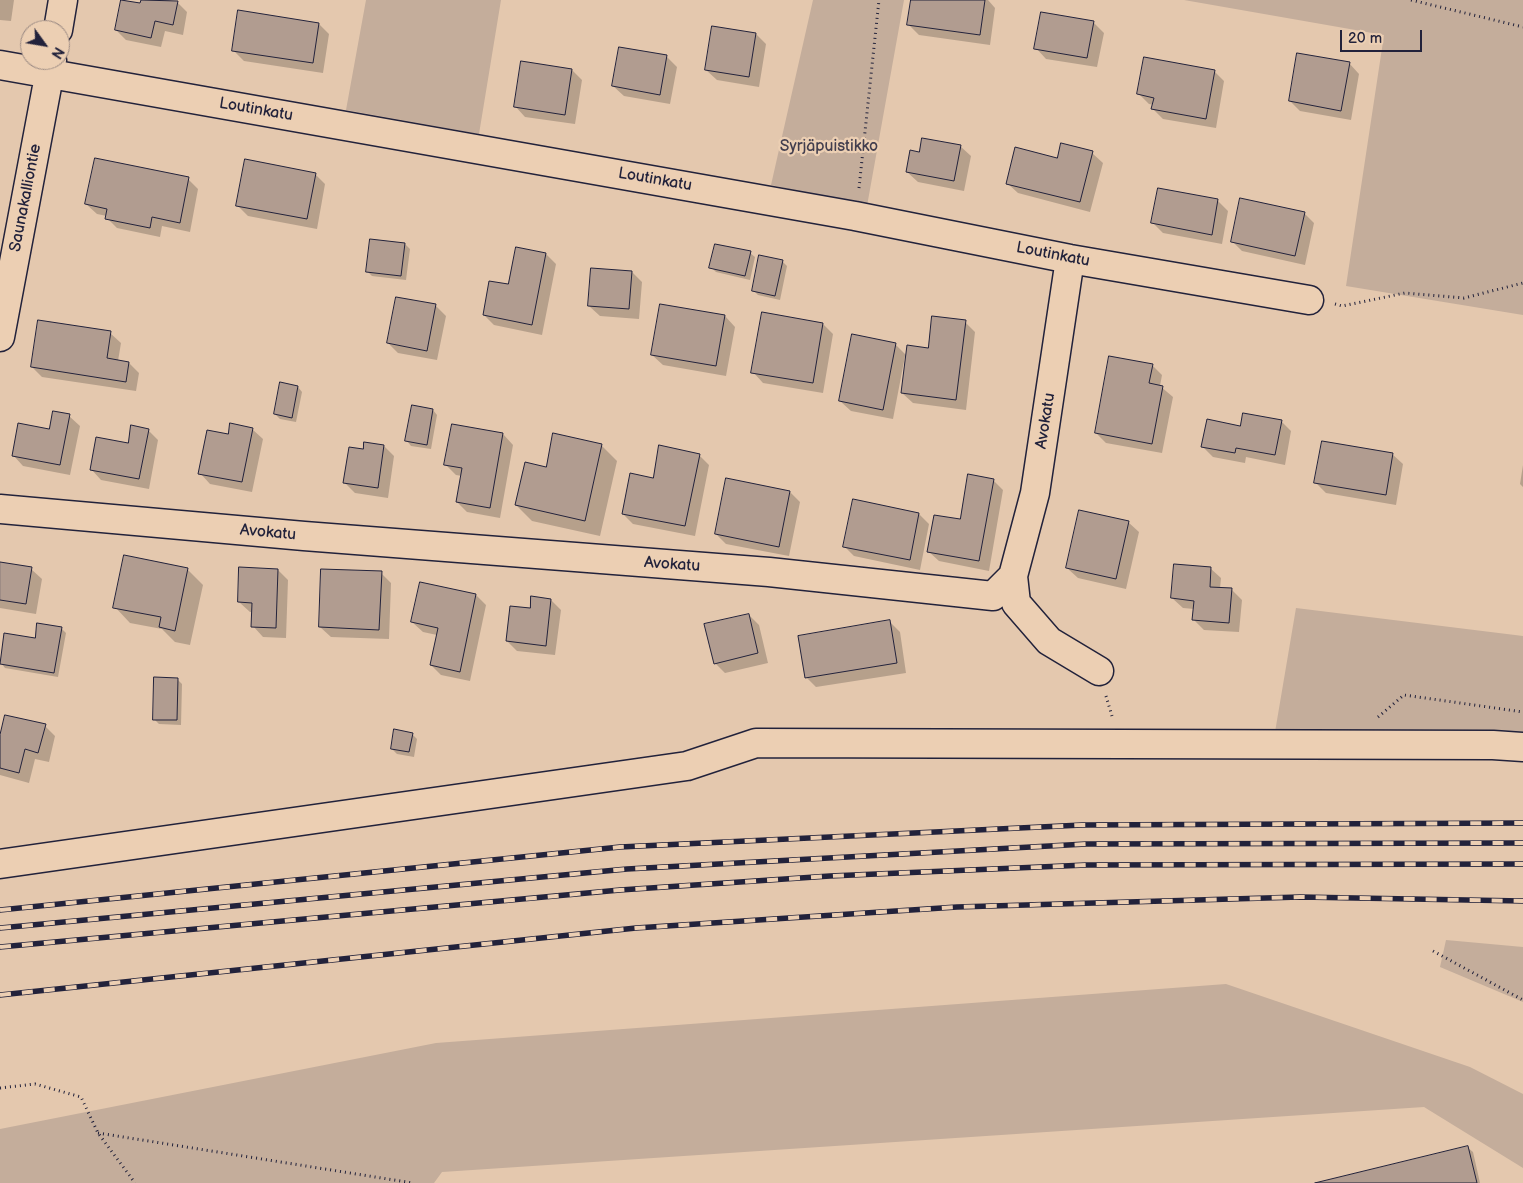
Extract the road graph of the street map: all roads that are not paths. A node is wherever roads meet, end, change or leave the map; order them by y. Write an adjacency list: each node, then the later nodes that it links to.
1 (63, 0): 2 (street)
2 (60, 20)
3 (0, 65): 4 (street, Loutinkatu)
4 (20, 65)
5 (50, 70): 9 (street, Saunakalliontie)
6 (70, 70): 7 (street, Loutinkatu)
7 (1070, 259): 8 (street, Loutinkatu); 11 (street, Avokatu)
8 (1310, 300)
9 (0, 337)
10 (0, 509): 11 (street, Avokatu)
11 (1013, 576): 12 (street)
12 (1099, 670)
13 (1523, 747): 14 (street)
14 (0, 864)

